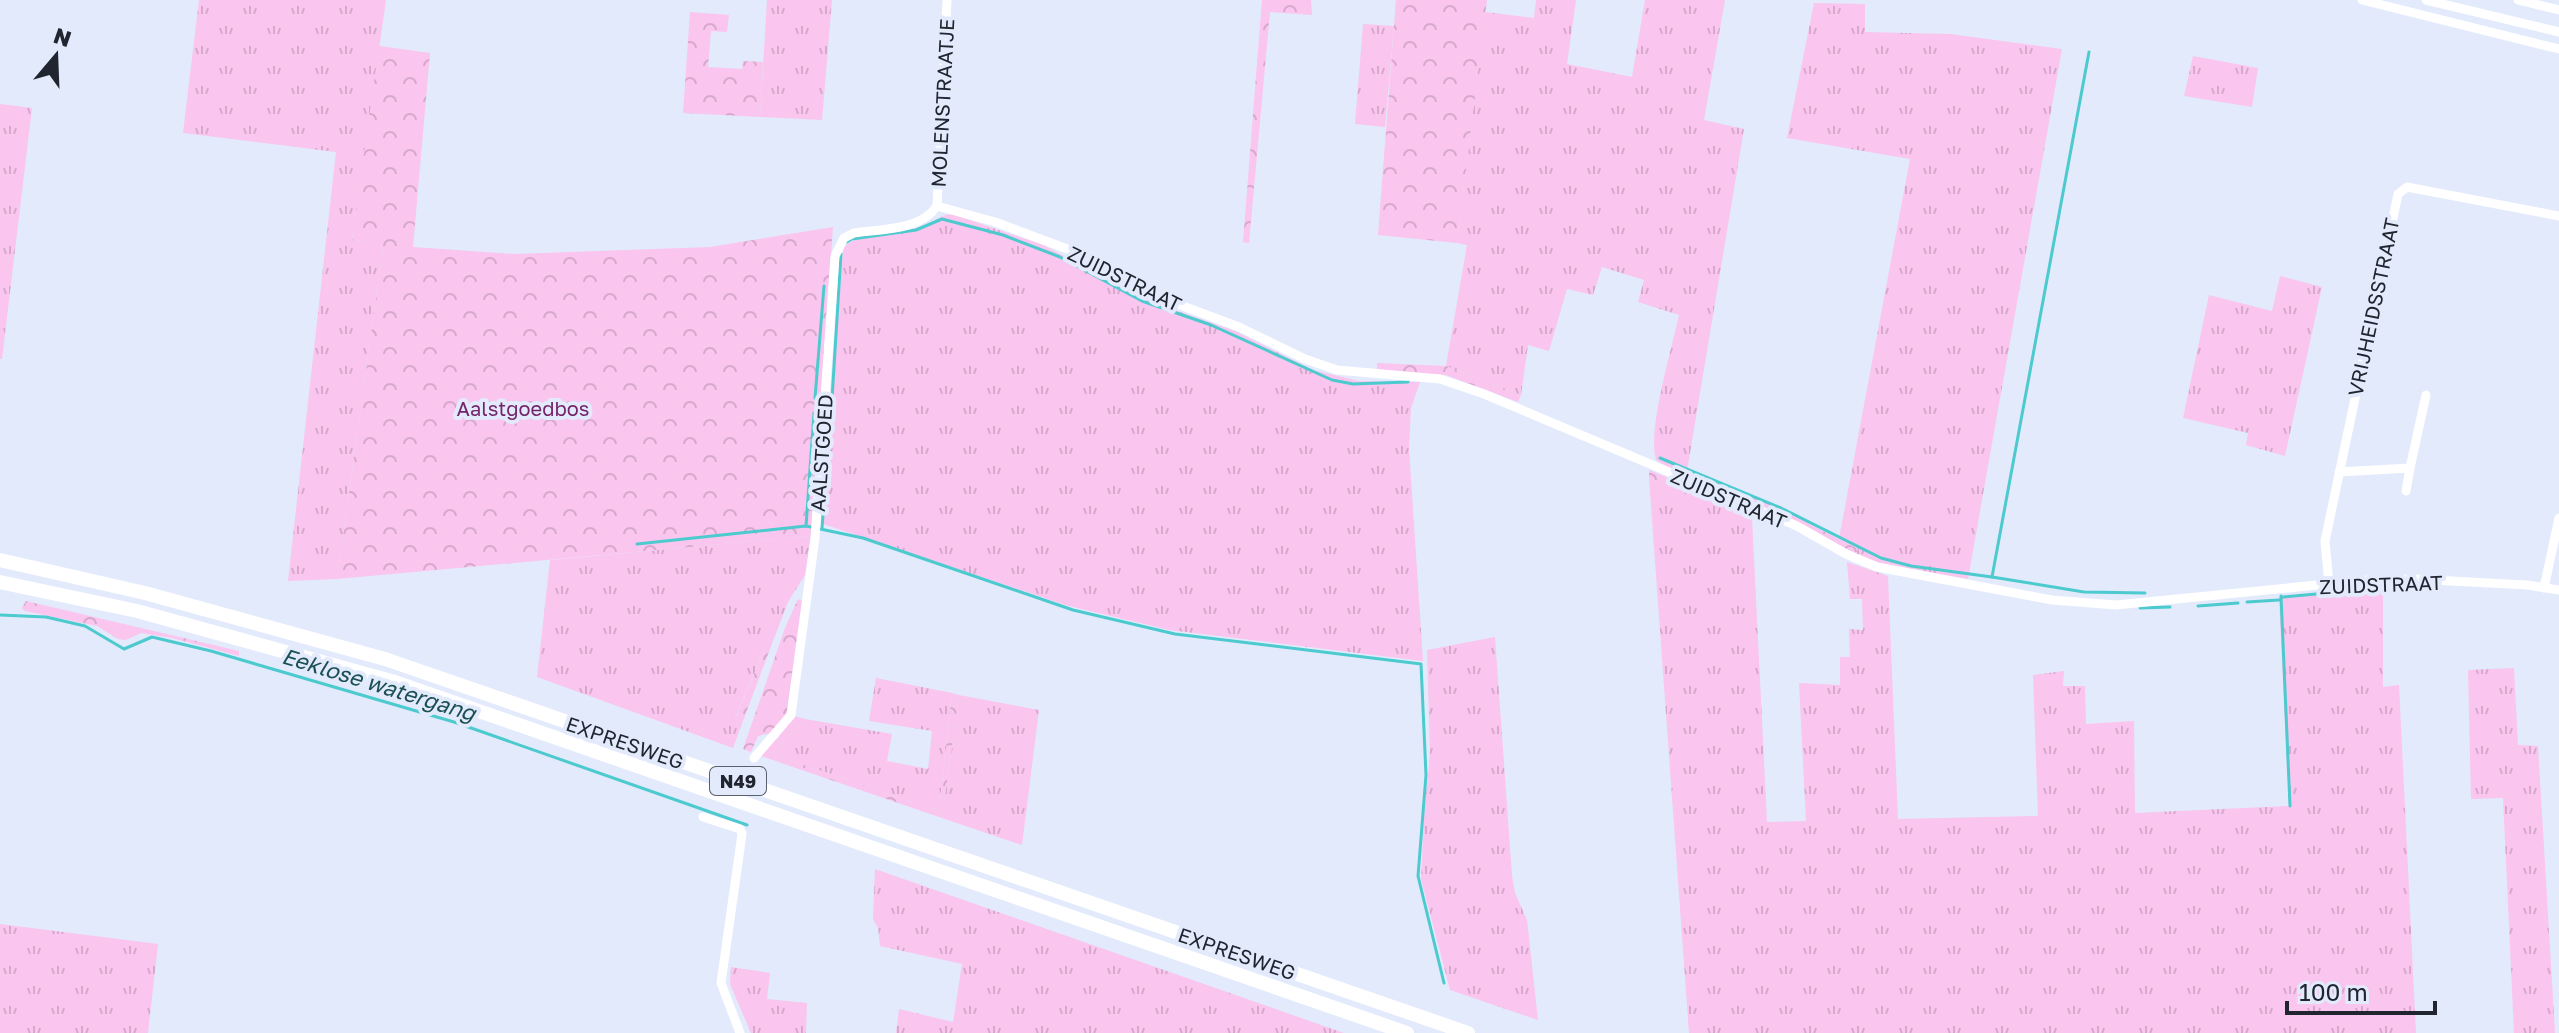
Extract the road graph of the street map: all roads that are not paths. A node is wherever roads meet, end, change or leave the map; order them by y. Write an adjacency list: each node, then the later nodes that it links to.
1 (947, 0): 8 (street, MOLENSTRAATJE)
2 (2362, 0): 7 (street)
3 (2426, 0): 6 (street)
4 (2518, 0): 5 (street)
5 (2559, 10)
6 (2559, 32)
7 (2559, 49)
8 (937, 206): 17 (street, ZUIDSTRAAT); 20 (street, AALSTGOED)
9 (2559, 216): 12 (street, VRIJHEIDSSTRAAT)
10 (2426, 395): 11 (street)
11 (2410, 468): 12 (street); 13 (street)
12 (2339, 472): 17 (street, VRIJHEIDSSTRAAT)
13 (2406, 491)
14 (2559, 518): 18 (street)
15 (0, 560): 24 (highway, EXPRESWEG / N49)
16 (0, 582): 23 (highway, EXPRESWEG / N49)
17 (2329, 584): 18 (street, ZUIDSTRAAT)
18 (2544, 588): 19 (street, ZUIDSTRAAT)
19 (2559, 590)
20 (754, 758)
21 (703, 817): 22 (street)
22 (740, 1033)
23 (1407, 1033)
24 (1468, 1033)

